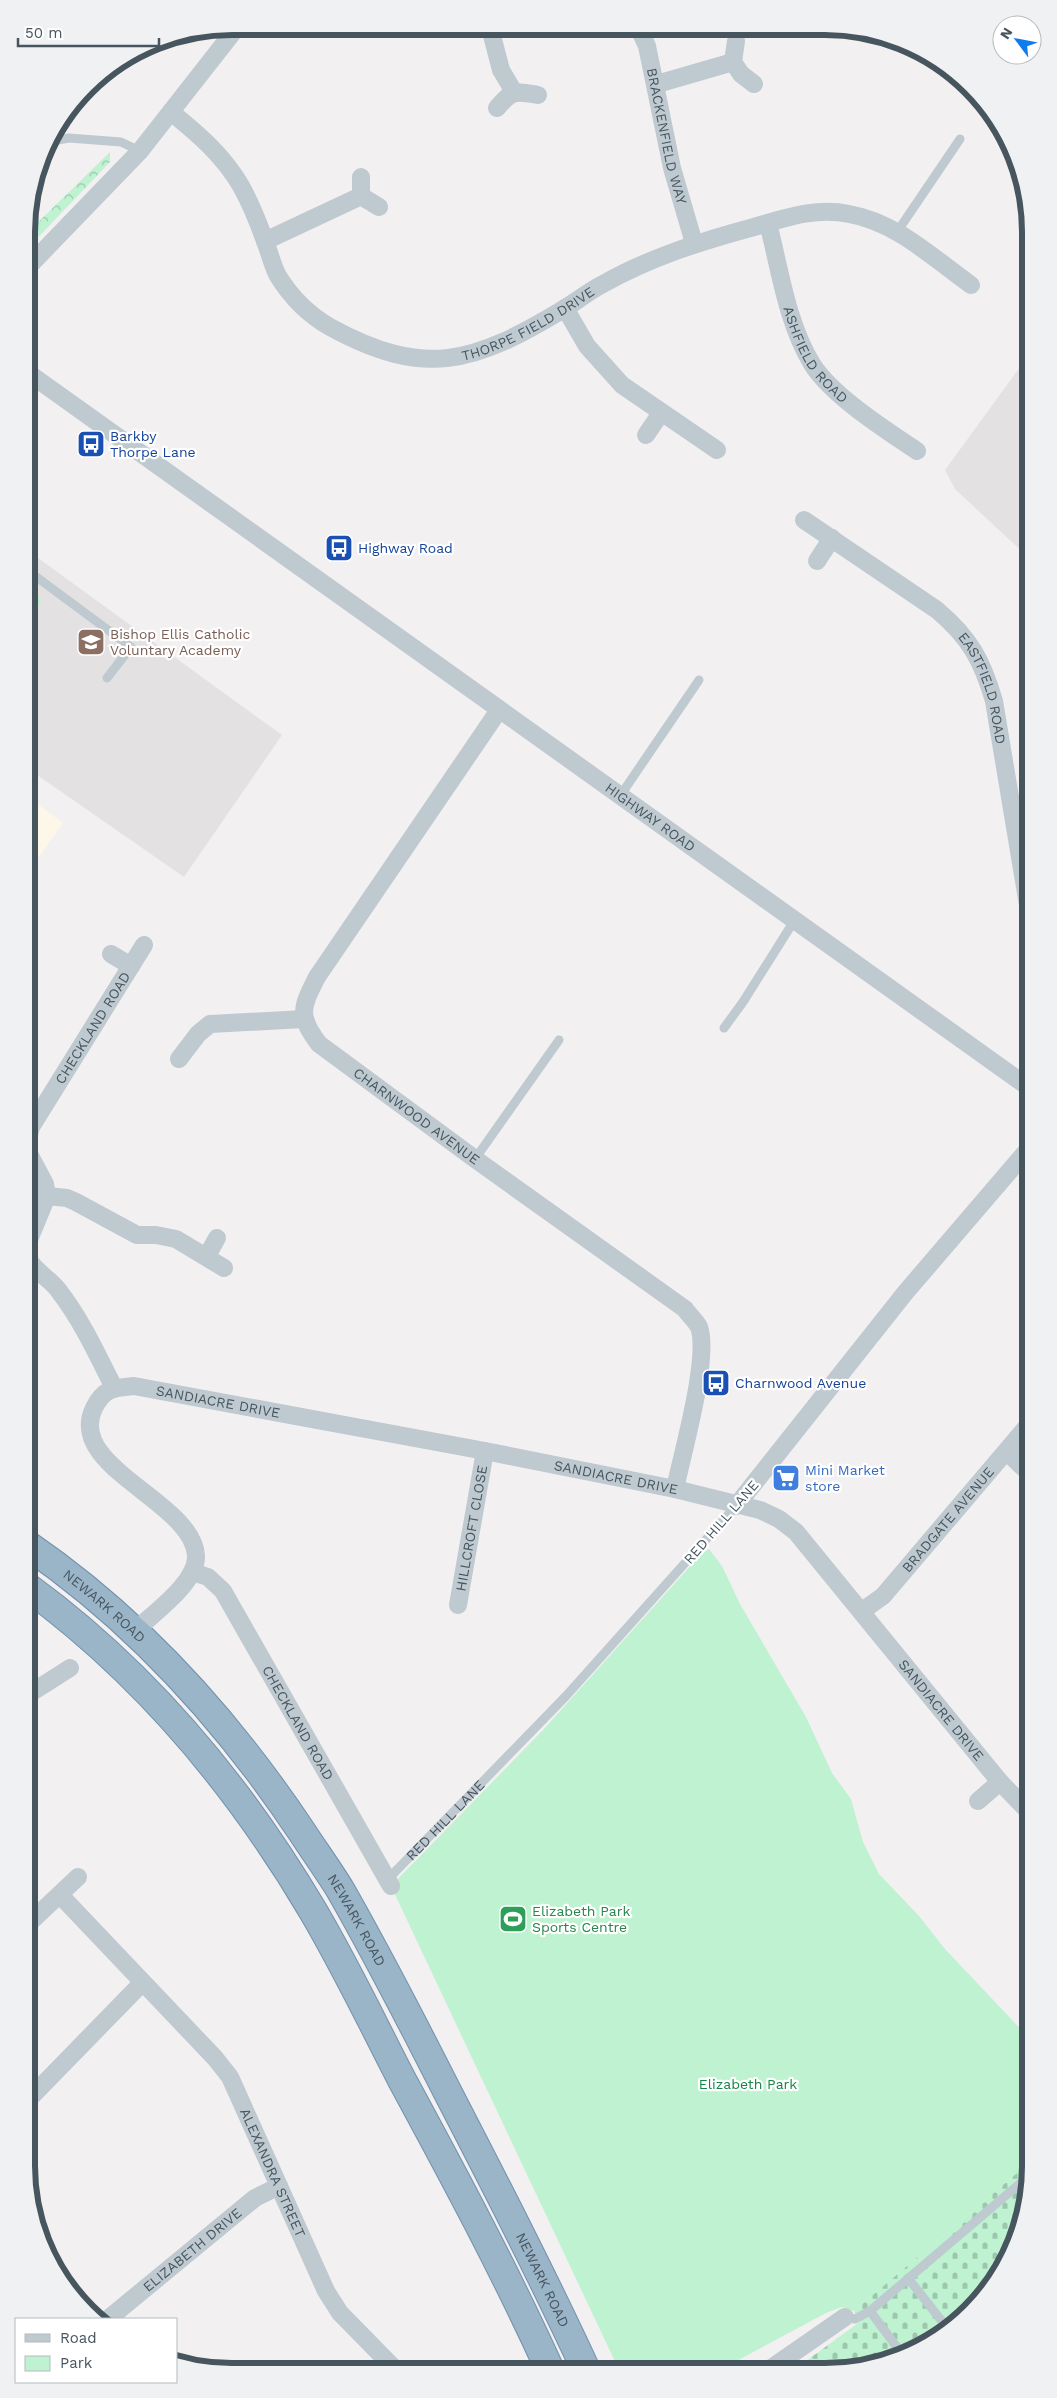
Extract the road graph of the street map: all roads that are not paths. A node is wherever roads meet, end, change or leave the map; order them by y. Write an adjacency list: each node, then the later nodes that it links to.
1 (231, 35): 11 (street)
2 (492, 35): 8 (street)
3 (642, 35): 6 (street, BRACKENFIELD WAY)
4 (736, 41): 5 (street)
5 (732, 62): 6 (street); 7 (street)
6 (657, 84): 21 (street, BRACKENFIELD WAY)
7 (754, 84)
8 (514, 92): 9 (street); 10 (street)
9 (538, 95)
10 (497, 108)
11 (171, 112): 14 (street); 20 (street, THORPE FIELD DRIVE)
12 (58, 139): 14 (lane)
13 (960, 140): 19 (lane)
14 (140, 151): 22 (street)
15 (361, 177): 16 (street)
16 (361, 196): 17 (street); 20 (street)
17 (379, 207)
18 (768, 223): 19 (street, THORPE FIELD DRIVE); 21 (street, THORPE FIELD DRIVE); 29 (street, ASHFIELD ROAD)
19 (897, 232): 23 (street, THORPE FIELD DRIVE)
20 (265, 241): 24 (street, THORPE FIELD DRIVE)
21 (694, 243): 24 (street, THORPE FIELD DRIVE)
22 (35, 260)
23 (971, 284)
24 (565, 308): 26 (street)
25 (35, 378): 36 (street, HIGHWAY ROAD)
26 (661, 413): 27 (street); 28 (street)
27 (646, 435)
28 (717, 450)
29 (918, 451)
30 (804, 520): 31 (street, EASTFIELD ROAD)
31 (832, 538): 32 (street); 38 (street, EASTFIELD ROAD)
32 (817, 561)
33 (35, 576): 34 (lane)
34 (106, 678)
35 (699, 680): 37 (lane)
36 (499, 710): 37 (street, HIGHWAY ROAD); 43 (street)
37 (620, 796): 39 (street, HIGHWAY ROAD)
38 (1022, 863)
39 (794, 920): 44 (lane); 47 (street, HIGHWAY ROAD)
40 (144, 944): 42 (street, CHECKLAND ROAD)
41 (111, 954): 42 (street, CHECKLAND ROAD)
42 (131, 966): 48 (street, CHECKLAND ROAD)
43 (304, 1019): 46 (street); 50 (street, CHARNWOOD AVENUE)
44 (724, 1028)
45 (559, 1040): 50 (lane)
46 (179, 1059)
47 (1022, 1079)
48 (35, 1102)
49 (1022, 1155): 64 (street, RED HILL LANE)
50 (475, 1159): 63 (street, CHARNWOOD AVENUE)
51 (35, 1165): 52 (street, CHECKLAND ROAD)
52 (47, 1196): 53 (street); 55 (street)
53 (35, 1231)
54 (217, 1238): 55 (street)
55 (207, 1256): 57 (street)
56 (35, 1263): 58 (street)
57 (224, 1268)
58 (114, 1388): 60 (street, SANDIACRE DRIVE); 66 (street)
59 (1022, 1434): 61 (street, BRADGATE AVENUE)
60 (485, 1451): 63 (street, SANDIACRE DRIVE); 68 (street, HILLCROFT CLOSE)
61 (1007, 1452): 62 (street); 69 (street, BRADGATE AVENUE)
62 (1022, 1466)
63 (675, 1489): 64 (street, SANDIACRE DRIVE)
64 (736, 1506): 69 (street, SANDIACRE DRIVE); 77 (lane, RED HILL LANE)
65 (35, 1551): 70 (highway, NEWARK ROAD)
66 (192, 1572): 70 (street); 77 (street, CHECKLAND ROAD)
67 (35, 1592): 91 (highway)
68 (458, 1605)
69 (862, 1611): 73 (street, SANDIACRE DRIVE)
70 (135, 1631): 92 (highway, NEWARK ROAD)
71 (70, 1668): 72 (street)
72 (35, 1686)
73 (1000, 1782): 74 (street); 75 (street, SANDIACRE DRIVE)
74 (978, 1801)
75 (1022, 1805)
76 (78, 1878): 78 (street)
77 (390, 1882)
78 (60, 1895): 79 (street); 80 (street, ALEXANDRA STREET)
79 (35, 1918)
80 (142, 1983): 81 (street); 83 (street, ALEXANDRA STREET)
81 (35, 2093)
82 (1021, 2182): 84 (lane)
83 (279, 2186): 87 (street, ELIZABETH DRIVE); 90 (street, ALEXANDRA STREET)
84 (908, 2278): 85 (lane); 88 (lane)
85 (870, 2311): 86 (lane); 89 (lane)
86 (845, 2317): 93 (street)
87 (109, 2318)
88 (943, 2323)
89 (898, 2349)
90 (383, 2363)
91 (547, 2363)
92 (583, 2363)
93 (779, 2363)

